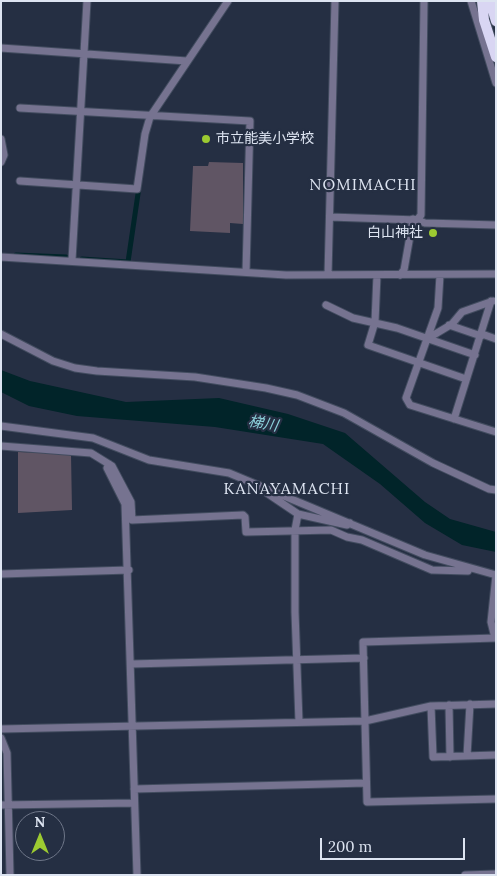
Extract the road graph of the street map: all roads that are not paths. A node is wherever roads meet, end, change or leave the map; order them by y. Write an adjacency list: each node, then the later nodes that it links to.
1 (87, 1): 11 (street)
2 (228, 1): 12 (street)
3 (335, 1): 21 (street)
4 (424, 1): 22 (street)
5 (471, 1): 13 (street)
6 (482, 1): 10 (highway)
7 (493, 9): 8 (highway)
8 (496, 21)
9 (1, 48): 11 (street)
10 (495, 50)
11 (84, 54): 12 (street); 15 (street)
12 (187, 61): 16 (street)
13 (496, 83)
14 (20, 108): 15 (street)
15 (81, 113): 16 (street); 20 (street)
16 (150, 117): 20 (street); 26 (street)
17 (1, 139): 18 (street)
18 (1, 162)
19 (20, 181): 20 (street)
20 (76, 185): 25 (street)
21 (330, 218): 22 (street); 28 (street)
22 (415, 220): 23 (street); 30 (street)
23 (496, 225)
24 (1, 257): 25 (street)
25 (72, 260): 26 (street)
26 (246, 272): 28 (street)
27 (496, 274): 31 (street)
28 (328, 275): 29 (street)
29 (377, 275): 30 (street); 34 (street)
30 (400, 275): 31 (street)
31 (440, 275): 39 (street)
32 (494, 301): 35 (street); 37 (street)
33 (326, 305): 34 (street)
34 (375, 322): 39 (street); 41 (street)
35 (449, 325): 37 (street); 39 (street)
36 (1, 334): 49 (street)
37 (481, 335): 38 (street); 40 (street)
38 (496, 339)
39 (427, 340): 40 (street); 41 (street)
40 (475, 355): 42 (street)
41 (419, 362): 42 (street); 43 (street)
42 (466, 379): 43 (street)
43 (454, 419): 45 (street)
44 (1, 426): 48 (street)
45 (496, 432)
46 (1, 446): 47 (street)
47 (109, 464): 52 (street); 53 (street)
48 (256, 484): 50 (street); 51 (street)
49 (496, 490)
50 (298, 514): 51 (street); 52 (street)
51 (351, 523): 54 (street)
52 (295, 530): 54 (street); 58 (street)
53 (129, 570): 55 (street); 59 (street)
54 (471, 570): 56 (street)
55 (1, 574)
56 (495, 638): 57 (street)
57 (364, 658): 58 (street); 64 (street)
58 (297, 660): 59 (street); 65 (street)
59 (131, 664): 66 (street)
60 (470, 704): 61 (street); 62 (street); 70 (street)
61 (496, 704)
62 (449, 705): 63 (street); 71 (street)
63 (431, 706): 64 (street); 71 (street)
64 (365, 721): 65 (street); 72 (street)
65 (299, 722): 66 (street)
66 (132, 726): 67 (street); 73 (street)
67 (1, 729)
68 (1, 738): 76 (street)
69 (496, 755): 70 (street)
70 (467, 756): 71 (street)
71 (450, 757)
72 (366, 783): 73 (street); 74 (street)
73 (134, 789): 75 (street)
74 (496, 799)
75 (134, 803): 76 (street); 81 (street)
76 (4, 805): 78 (street)
77 (1, 845): 78 (street)
78 (10, 845): 80 (street)
79 (496, 874): 82 (street)
80 (10, 875)
81 (137, 875)
82 (465, 875)

